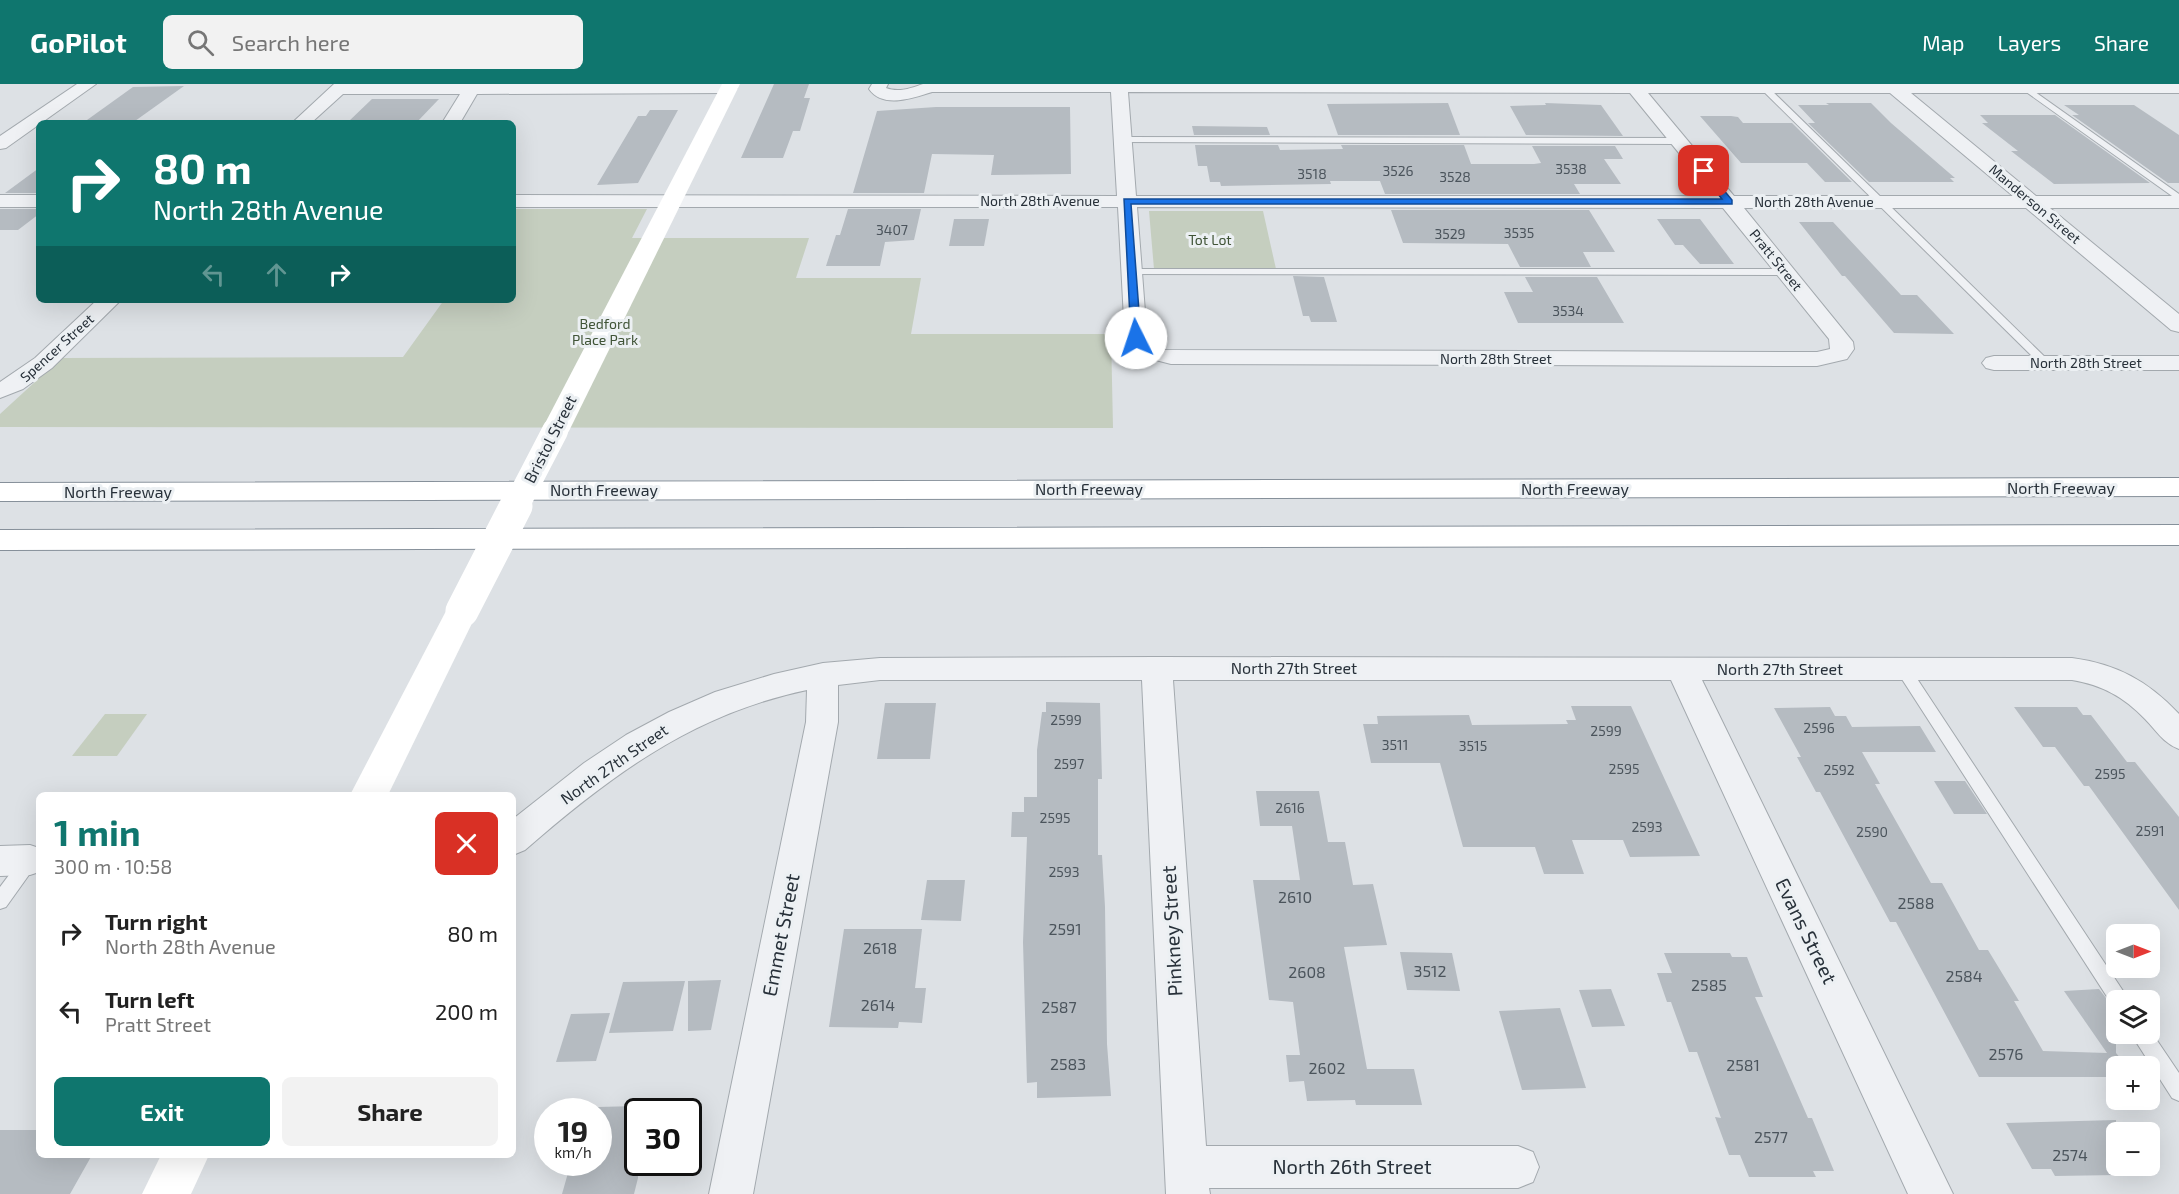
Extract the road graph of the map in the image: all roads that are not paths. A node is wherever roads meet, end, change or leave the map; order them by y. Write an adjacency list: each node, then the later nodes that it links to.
1 (88, 84): 19 (street)
2 (880, 84): 5 (street)
3 (341, 86): 13 (street); 15 (street)
4 (730, 86): 13 (street); 24 (main road, Bristol Street)
5 (928, 86): 6 (street)
6 (1119, 86): 7 (street); 17 (street)
7 (1634, 86): 8 (street); 18 (street, Pratt Street)
8 (1763, 86): 9 (street); 27 (lane)
9 (1893, 86): 10 (street); 28 (street, Manderson Street)
10 (2023, 86): 11 (street); 20 (lane)
11 (2152, 86): 12 (street); 14 (street)
12 (2179, 88)
13 (471, 89): 16 (street)
14 (2179, 104)
15 (304, 120)
16 (453, 120)
17 (1123, 140): 18 (lane); 25 (street)
18 (1679, 141): 26 (street, Pratt Street)
19 (0, 144)
20 (2179, 200): 28 (street, North 28th Avenue)
21 (0, 201): 22 (street)
22 (36, 201)
23 (516, 201): 24 (street, North 28th Avenue)
24 (672, 201): 25 (street, North 28th Avenue); 47 (main road, Bristol Street, bridge)
25 (1127, 201): 26 (street, North 28th Avenue); 29 (street)
26 (1729, 202): 27 (street, North 28th Avenue); 30 (street, Pratt Street)
27 (1879, 202): 28 (street, North 28th Avenue); 35 (lane)
28 (2032, 202): 32 (street, Manderson Street)
29 (1132, 272): 30 (lane); 33 (street, North 28th Street)
30 (1787, 272): 33 (street, Pratt Street)
31 (107, 303): 37 (street, Spencer Street)
32 (2179, 325)
33 (1839, 354)
34 (1994, 363): 35 (street, North 28th Street)
35 (2045, 363): 36 (street, North 28th Street)
36 (2179, 363)
37 (0, 392)
38 (2179, 487): 39 (main road, North Freeway)
39 (0, 492)
40 (2179, 535): 41 (main road)
41 (0, 540)
42 (1157, 668): 43 (street, North 27th Street); 45 (street, North 27th Street); 56 (street, Pinkney Street)
43 (1681, 669): 44 (street, North 27th Street); 59 (street, Evans Street)
44 (1903, 669): 46 (street, North 27th Street); 51 (lane)
45 (823, 674): 48 (street, North 27th Street); 58 (street, Emmet Street)
46 (2179, 736)
47 (371, 792)
48 (516, 838)
49 (15, 860): 50 (lane)
50 (0, 901)
51 (2113, 990)
52 (2148, 1044): 53 (lane)
53 (2179, 1091)
54 (184, 1158): 57 (main road)
55 (1518, 1167): 56 (street, North 26th Street)
56 (1187, 1181)
57 (166, 1194)
58 (731, 1194)
59 (1931, 1194)

